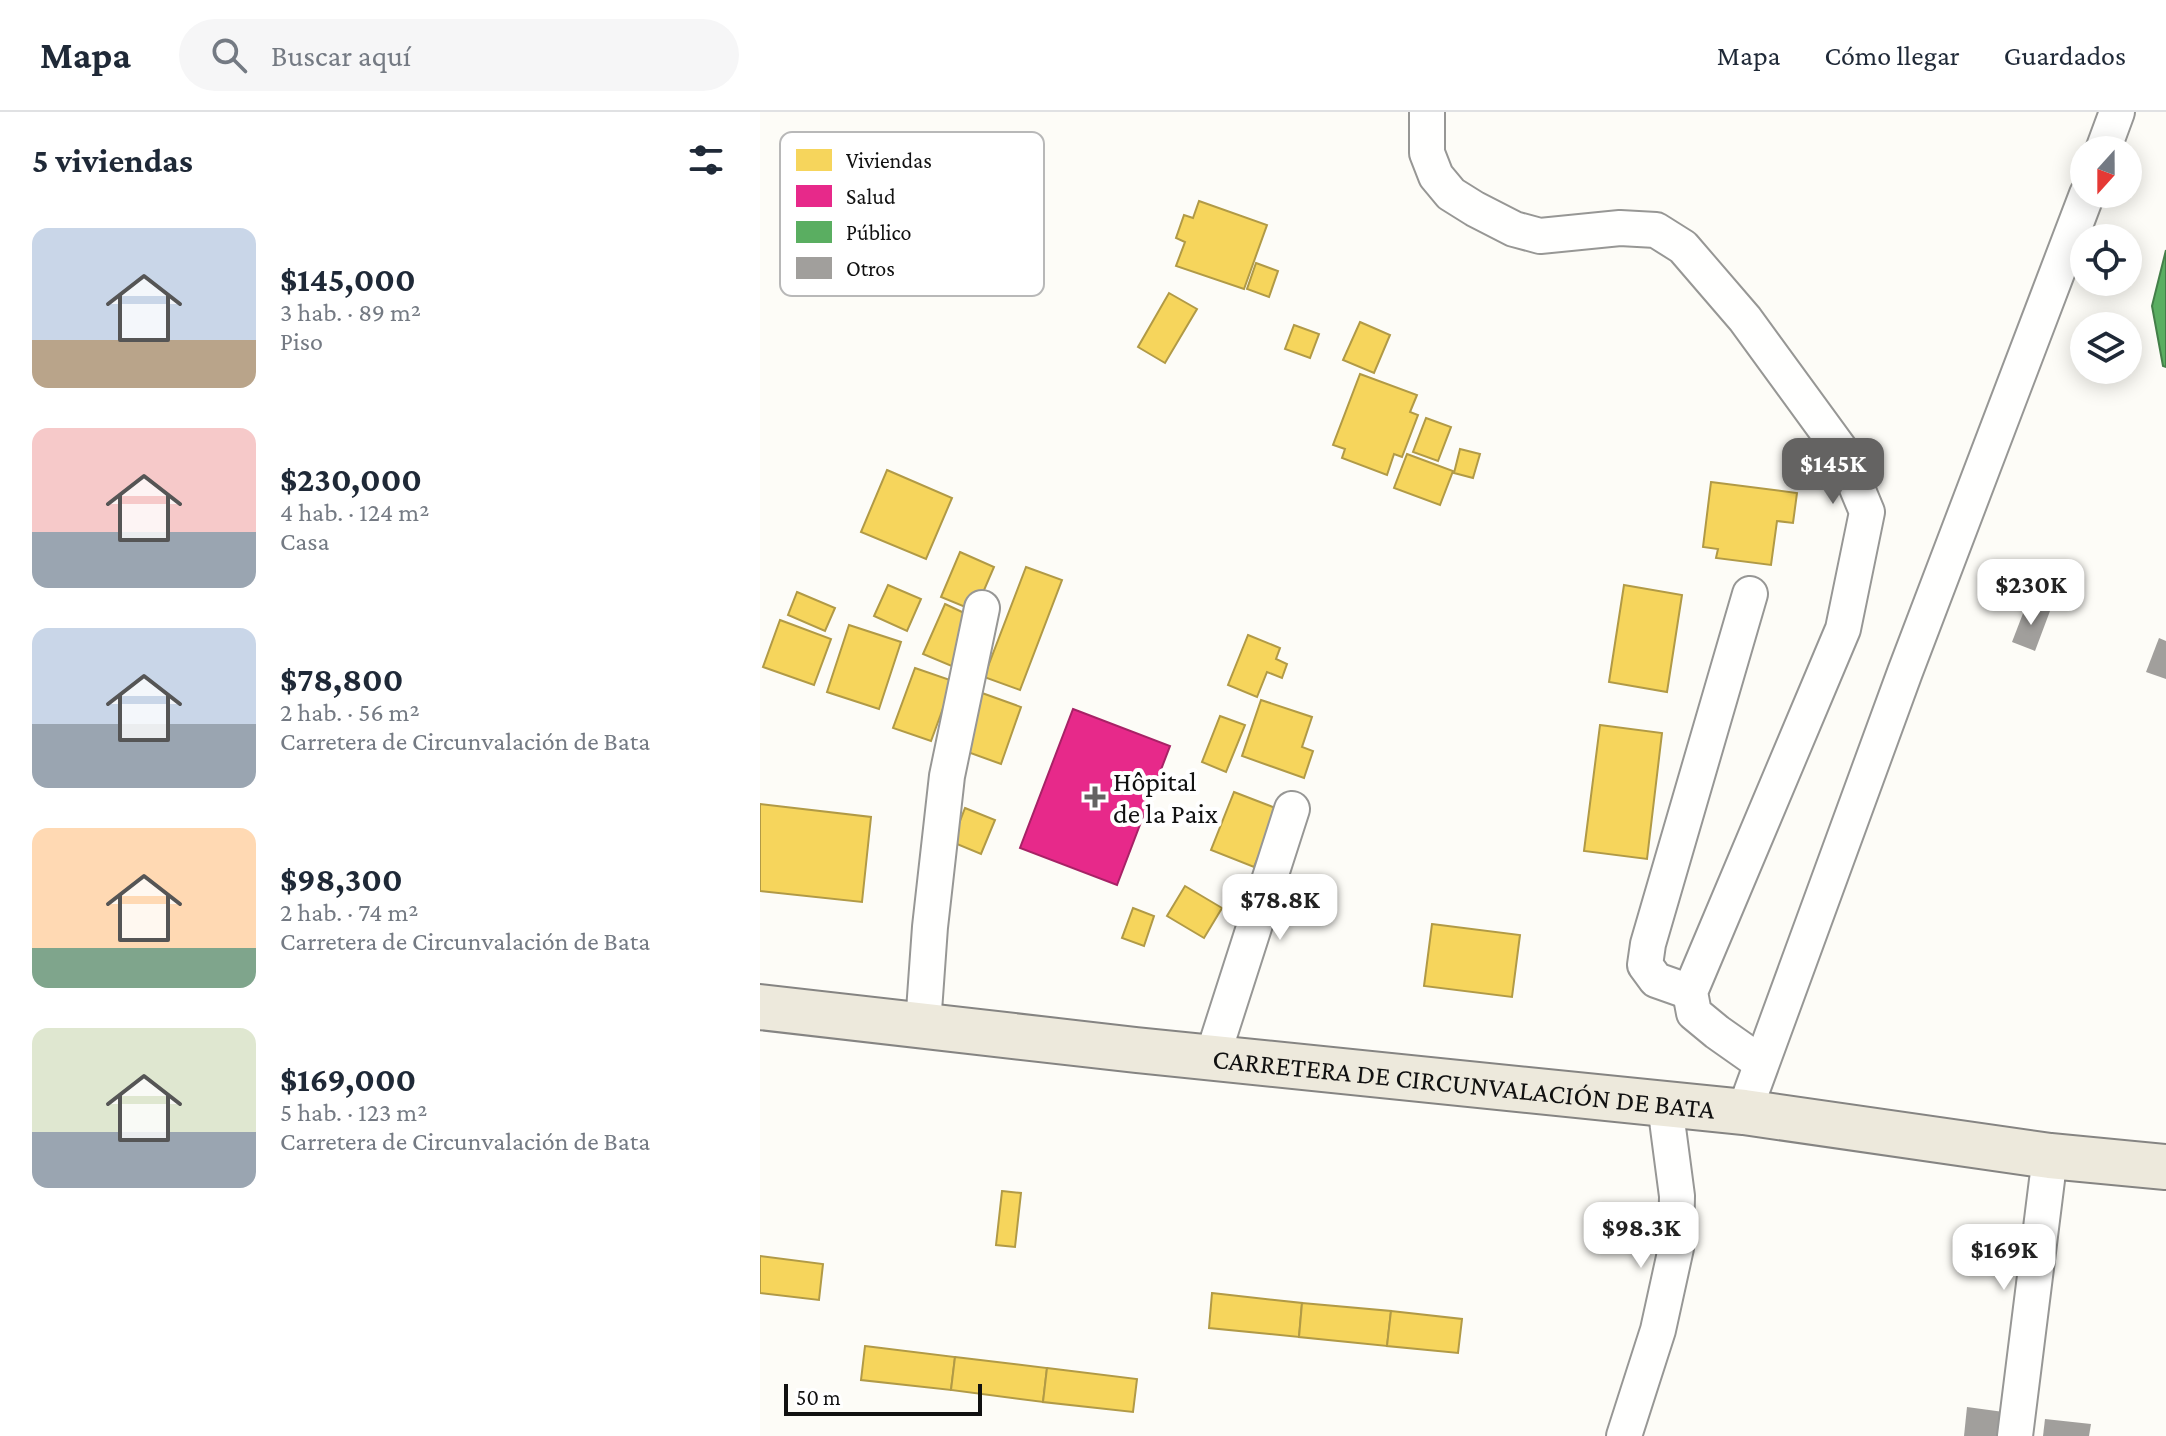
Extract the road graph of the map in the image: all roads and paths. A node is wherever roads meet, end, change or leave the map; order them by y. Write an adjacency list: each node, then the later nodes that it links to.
1 (1427, 112): 8 (street)
2 (2117, 112): 3 (street)
3 (2108, 136)
4 (2082, 208): 12 (street)
5 (1750, 594): 8 (street)
6 (982, 608): 10 (street)
7 (1292, 809): 11 (street)
8 (1690, 992): 12 (street)
9 (760, 1007): 10 (main road, CARRETERA DE CIRCUNVALACIÓN DE BATA)
10 (923, 1025): 11 (main road, CARRETERA DE CIRCUNVALACIÓN DE BATA)
11 (1212, 1058): 13 (main road, CARRETERA DE CIRCUNVALACIÓN DE BATA)
12 (1761, 1063): 14 (street)
13 (1665, 1105): 14 (main road, CARRETERA DE CIRCUNVALACIÓN DE BATA); 17 (street)
14 (1744, 1112): 15 (main road, CARRETERA DE CIRCUNVALACIÓN DE BATA)
15 (2050, 1156): 16 (main road, CARRETERA DE CIRCUNVALACIÓN DE BATA); 18 (street)
16 (2166, 1167)
17 (1624, 1436)
18 (2015, 1436)

